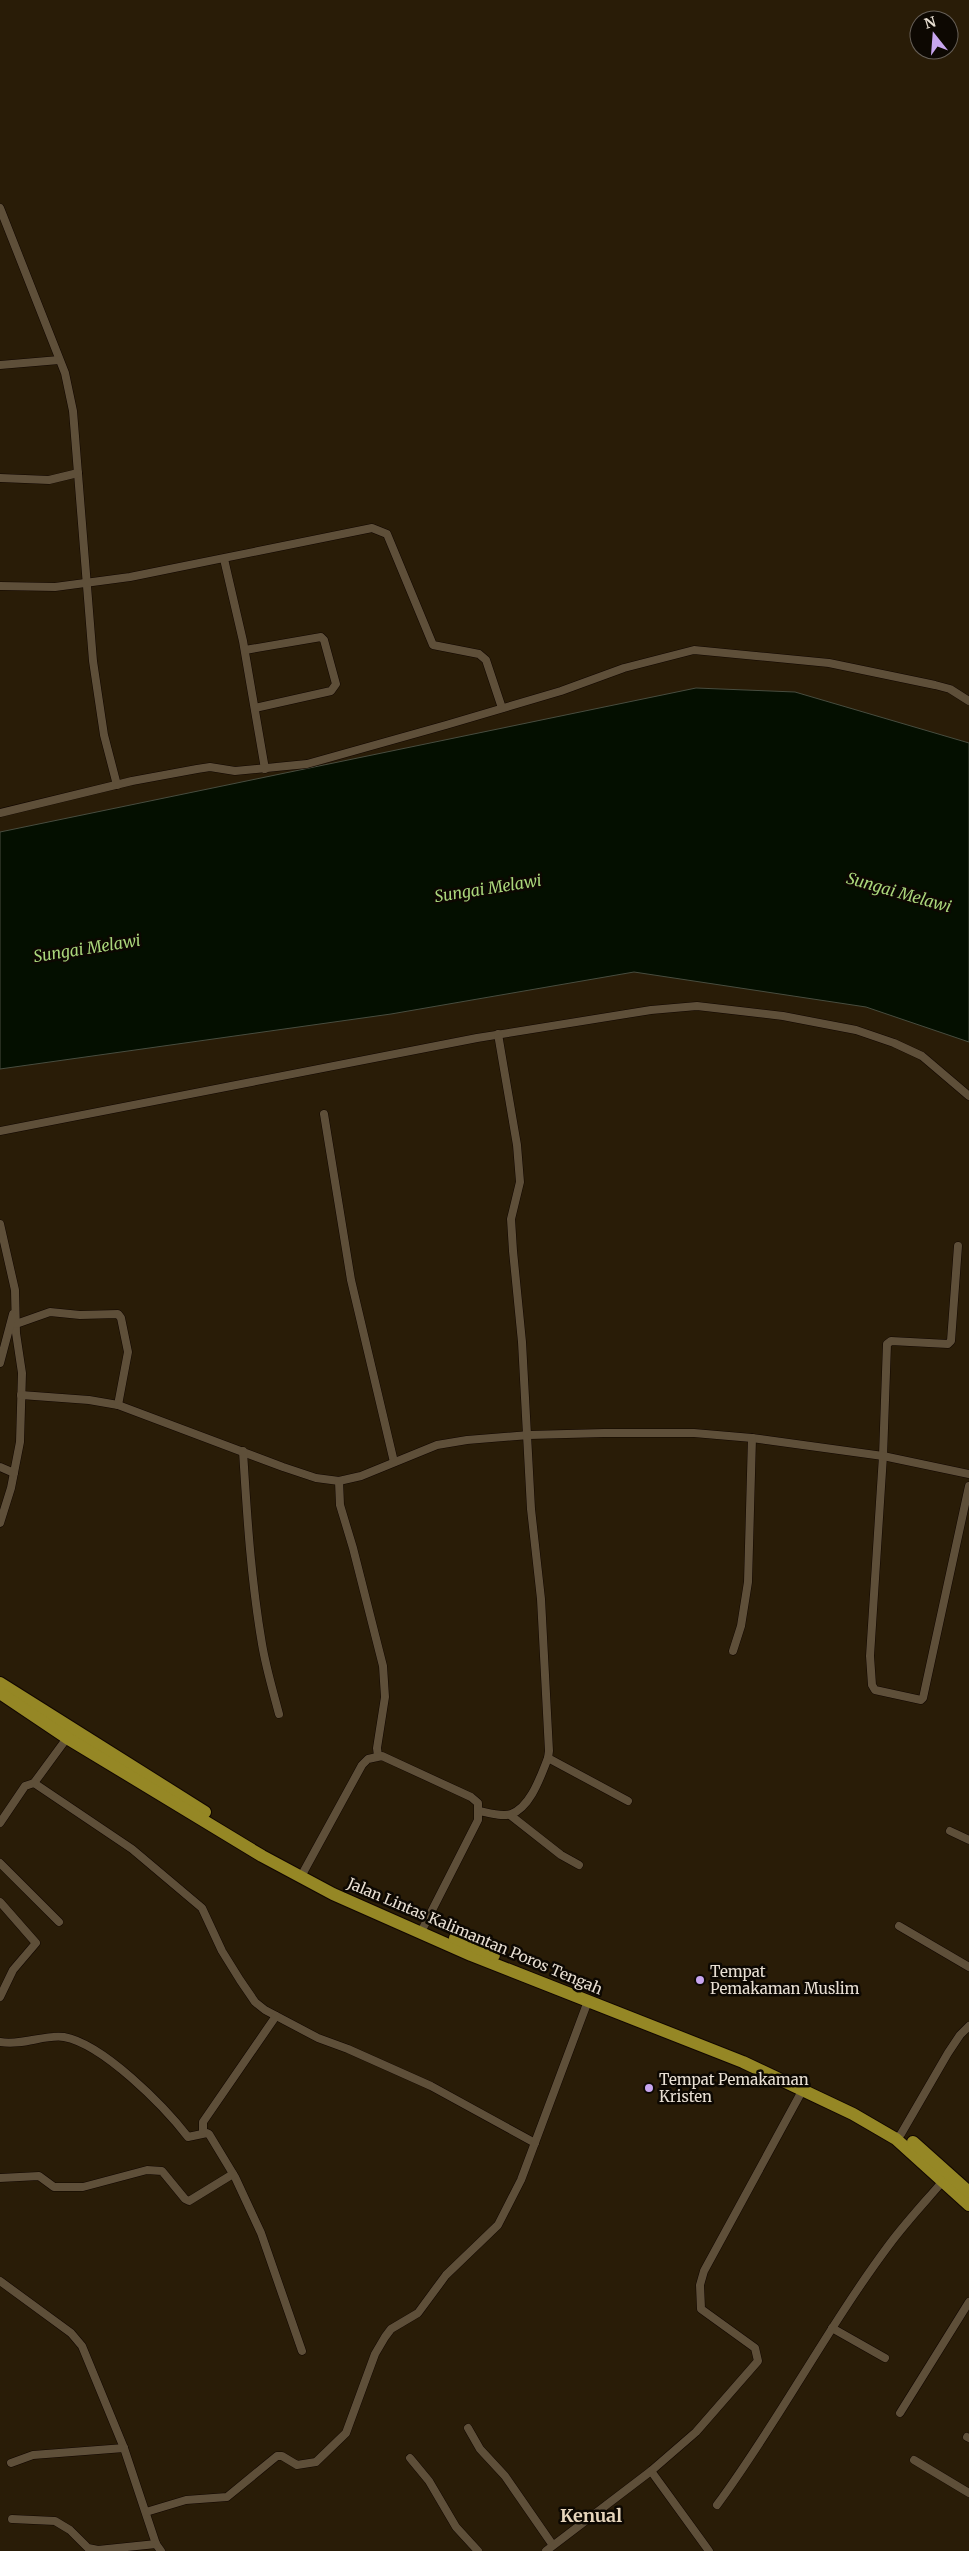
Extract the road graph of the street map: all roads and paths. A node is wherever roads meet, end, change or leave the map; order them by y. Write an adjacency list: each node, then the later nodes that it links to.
1 (0, 208): 2 (street)
2 (59, 360): 3 (street); 4 (street)
3 (0, 365)
4 (78, 473): 5 (street); 7 (street)
5 (0, 478)
6 (224, 559): 7 (street); 9 (street); 12 (street)
7 (88, 582): 8 (street); 14 (street)
8 (0, 586)
9 (245, 650): 11 (street); 11 (street)
10 (969, 701): 12 (street)
11 (255, 708): 13 (street)
12 (502, 708): 13 (street)
13 (265, 769): 14 (street)
14 (117, 785): 15 (street)
15 (0, 813)
16 (498, 1034): 17 (street); 19 (street); 27 (street)
17 (969, 1096)
18 (324, 1114): 31 (street)
19 (0, 1131)
20 (0, 1224): 23 (street)
21 (958, 1246): 30 (street)
22 (0, 1329): 23 (street)
23 (12, 1330): 24 (street); 25 (street); 26 (street)
24 (0, 1363)
25 (21, 1395): 26 (street); 33 (street)
26 (118, 1405): 29 (street)
27 (529, 1435): 28 (street); 31 (street); 44 (street)
28 (752, 1438): 30 (street); 38 (street)
29 (243, 1451): 35 (street); 41 (street)
30 (883, 1456): 34 (street); 36 (street)
31 (394, 1462): 35 (street)
32 (0, 1467): 33 (street)
33 (14, 1473): 37 (street)
34 (969, 1474)
35 (339, 1481): 43 (street)
36 (969, 1486)
37 (0, 1523)
38 (733, 1651)
39 (0, 1683): 54 (main road, Jalan Lintas Kalimantan Poros Tengah)
40 (0, 1694): 42 (main road, Jalan Lintas Kalimantan Poros Tengah)
41 (279, 1714)
42 (68, 1738): 45 (street); 58 (main road, Jalan Lintas Kalimantan Poros Tengah)
43 (378, 1756): 47 (street); 54 (street)
44 (548, 1758): 46 (street); 48 (street)
45 (34, 1783): 49 (street); 62 (street)
46 (628, 1801)
47 (480, 1811): 48 (street); 58 (street)
48 (510, 1814): 53 (street)
49 (0, 1823)
50 (950, 1831): 51 (street)
51 (969, 1840)
52 (0, 1863): 56 (street)
53 (579, 1865)
54 (304, 1870): 58 (main road, Jalan Lintas Kalimantan Poros Tengah)
55 (0, 1902): 60 (street)
56 (59, 1922)
57 (898, 1926): 59 (street)
58 (422, 1929): 61 (main road, Jalan Lintas Kalimantan Poros Tengah); 67 (main road, Jalan Lintas Kalimantan Poros Tengah)
59 (969, 1967)
60 (0, 1997)
61 (588, 2001): 65 (main road, Jalan Lintas Kalimantan Poros Tengah); 68 (street)
62 (276, 2016): 66 (street); 68 (street)
63 (969, 2026): 67 (street)
64 (0, 2042): 66 (street)
65 (802, 2091): 67 (main road, Jalan Lintas Kalimantan Poros Tengah); 85 (street)
66 (203, 2133): 69 (street)
67 (899, 2136): 71 (main road, Jalan Lintas Kalimantan Poros Tengah); 72 (main road, Jalan Lintas Kalimantan Poros Tengah)
68 (535, 2143): 88 (street)
69 (233, 2174): 70 (street); 77 (street)
70 (0, 2178)
71 (943, 2181): 73 (main road, Jalan Lintas Kalimantan Poros Tengah); 76 (street)
72 (969, 2192)
73 (969, 2205)
74 (0, 2281): 81 (street)
75 (969, 2302): 79 (street)
76 (832, 2328): 78 (street); 87 (street)
77 (302, 2352)
78 (885, 2358)
79 (900, 2413)
80 (468, 2428): 91 (street)
81 (124, 2448): 84 (street); 88 (street)
82 (410, 2458): 93 (street)
83 (914, 2460): 86 (street)
84 (11, 2463)
85 (651, 2471): 91 (street); 95 (street)
86 (969, 2493)
87 (717, 2505)
88 (146, 2512): 90 (street)
89 (12, 2519): 90 (street)
90 (156, 2544): 92 (street)
91 (552, 2544): 94 (street)
92 (161, 2551)
93 (478, 2551)
94 (546, 2551)
95 (709, 2551)

